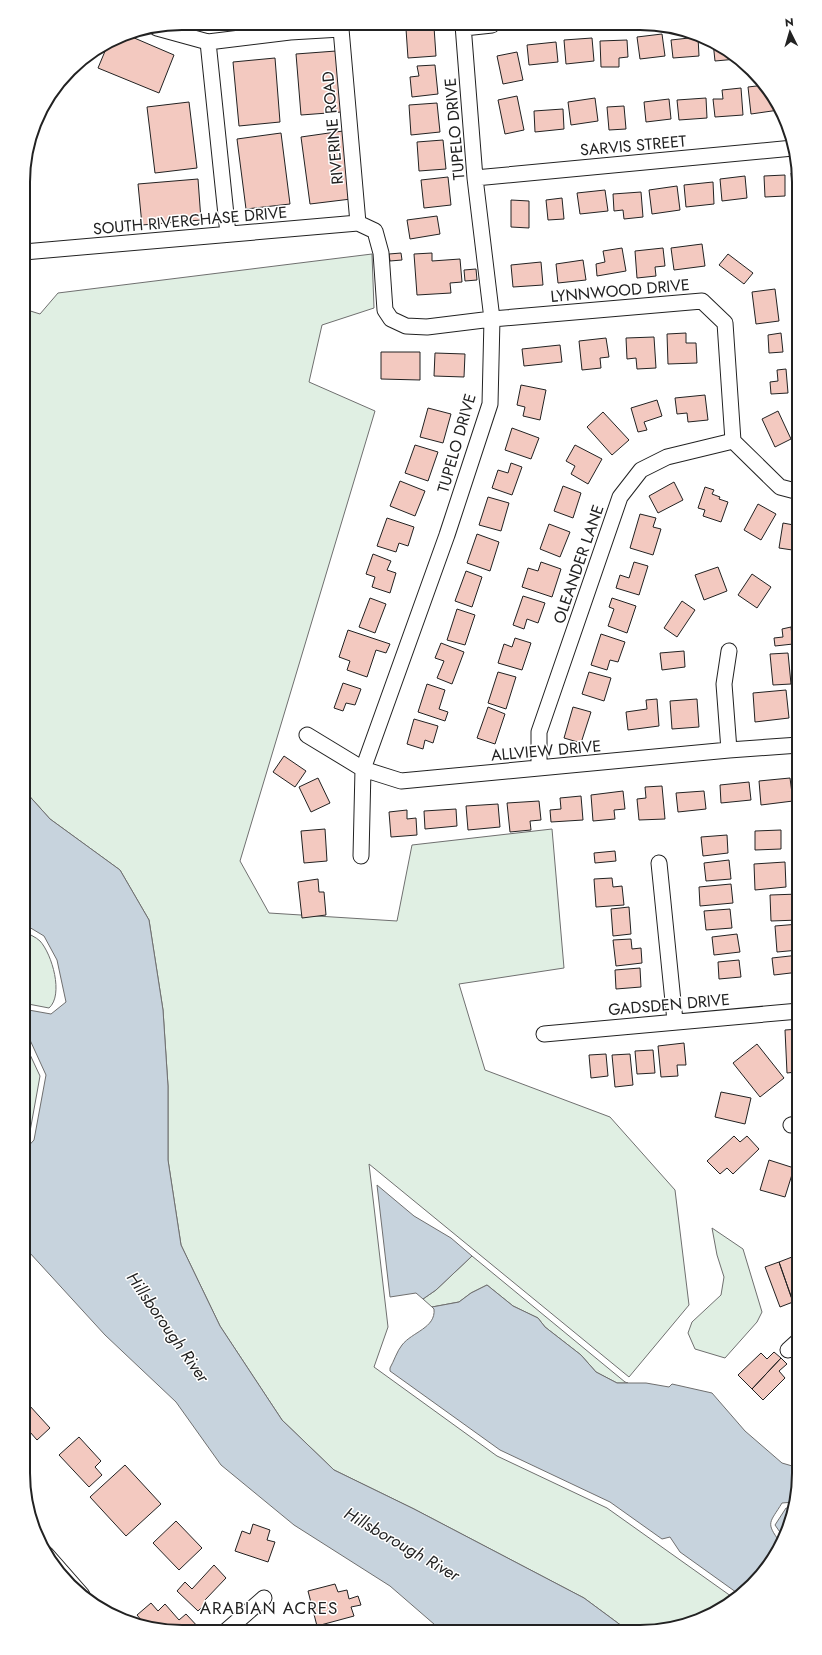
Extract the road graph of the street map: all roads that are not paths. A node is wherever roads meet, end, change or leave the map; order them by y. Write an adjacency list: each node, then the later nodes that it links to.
1 (179, 30): 5 (street)
2 (278, 30): 5 (street)
3 (341, 30): 8 (street, RIVERINE ROAD)
4 (464, 30): 7 (street, TUPELO DRIVE)
5 (208, 42): 9 (street)
6 (788, 148): 7 (street, SARVIS STREET)
7 (475, 178): 11 (street, TUPELO DRIVE)
8 (358, 223): 9 (street, SOUTH RIVERCHASE DRIVE); 11 (street, LYNNWOOD DRIVE)
9 (228, 234): 10 (street, SOUTH RIVERCHASE DRIVE)
10 (30, 251)
11 (492, 319): 12 (street, LYNNWOOD DRIVE); 19 (street, TUPELO DRIVE)
12 (733, 441): 13 (street); 18 (street, OLEANDER LANE)
13 (792, 490)
14 (729, 651): 17 (street)
15 (307, 735): 19 (street, ALLVIEW DRIVE)
16 (792, 746): 17 (street, ALLVIEW DRIVE)
17 (729, 750): 18 (street, ALLVIEW DRIVE)
18 (539, 768): 19 (street, ALLVIEW DRIVE)
19 (363, 769): 20 (street, TUPELO DRIVE)
20 (361, 856)
21 (659, 863): 23 (street)
22 (792, 1012): 23 (street, GADSDEN DRIVE)
23 (675, 1022): 24 (street, GADSDEN DRIVE)
24 (544, 1034)
25 (264, 1598): 26 (street)
26 (233, 1625)

